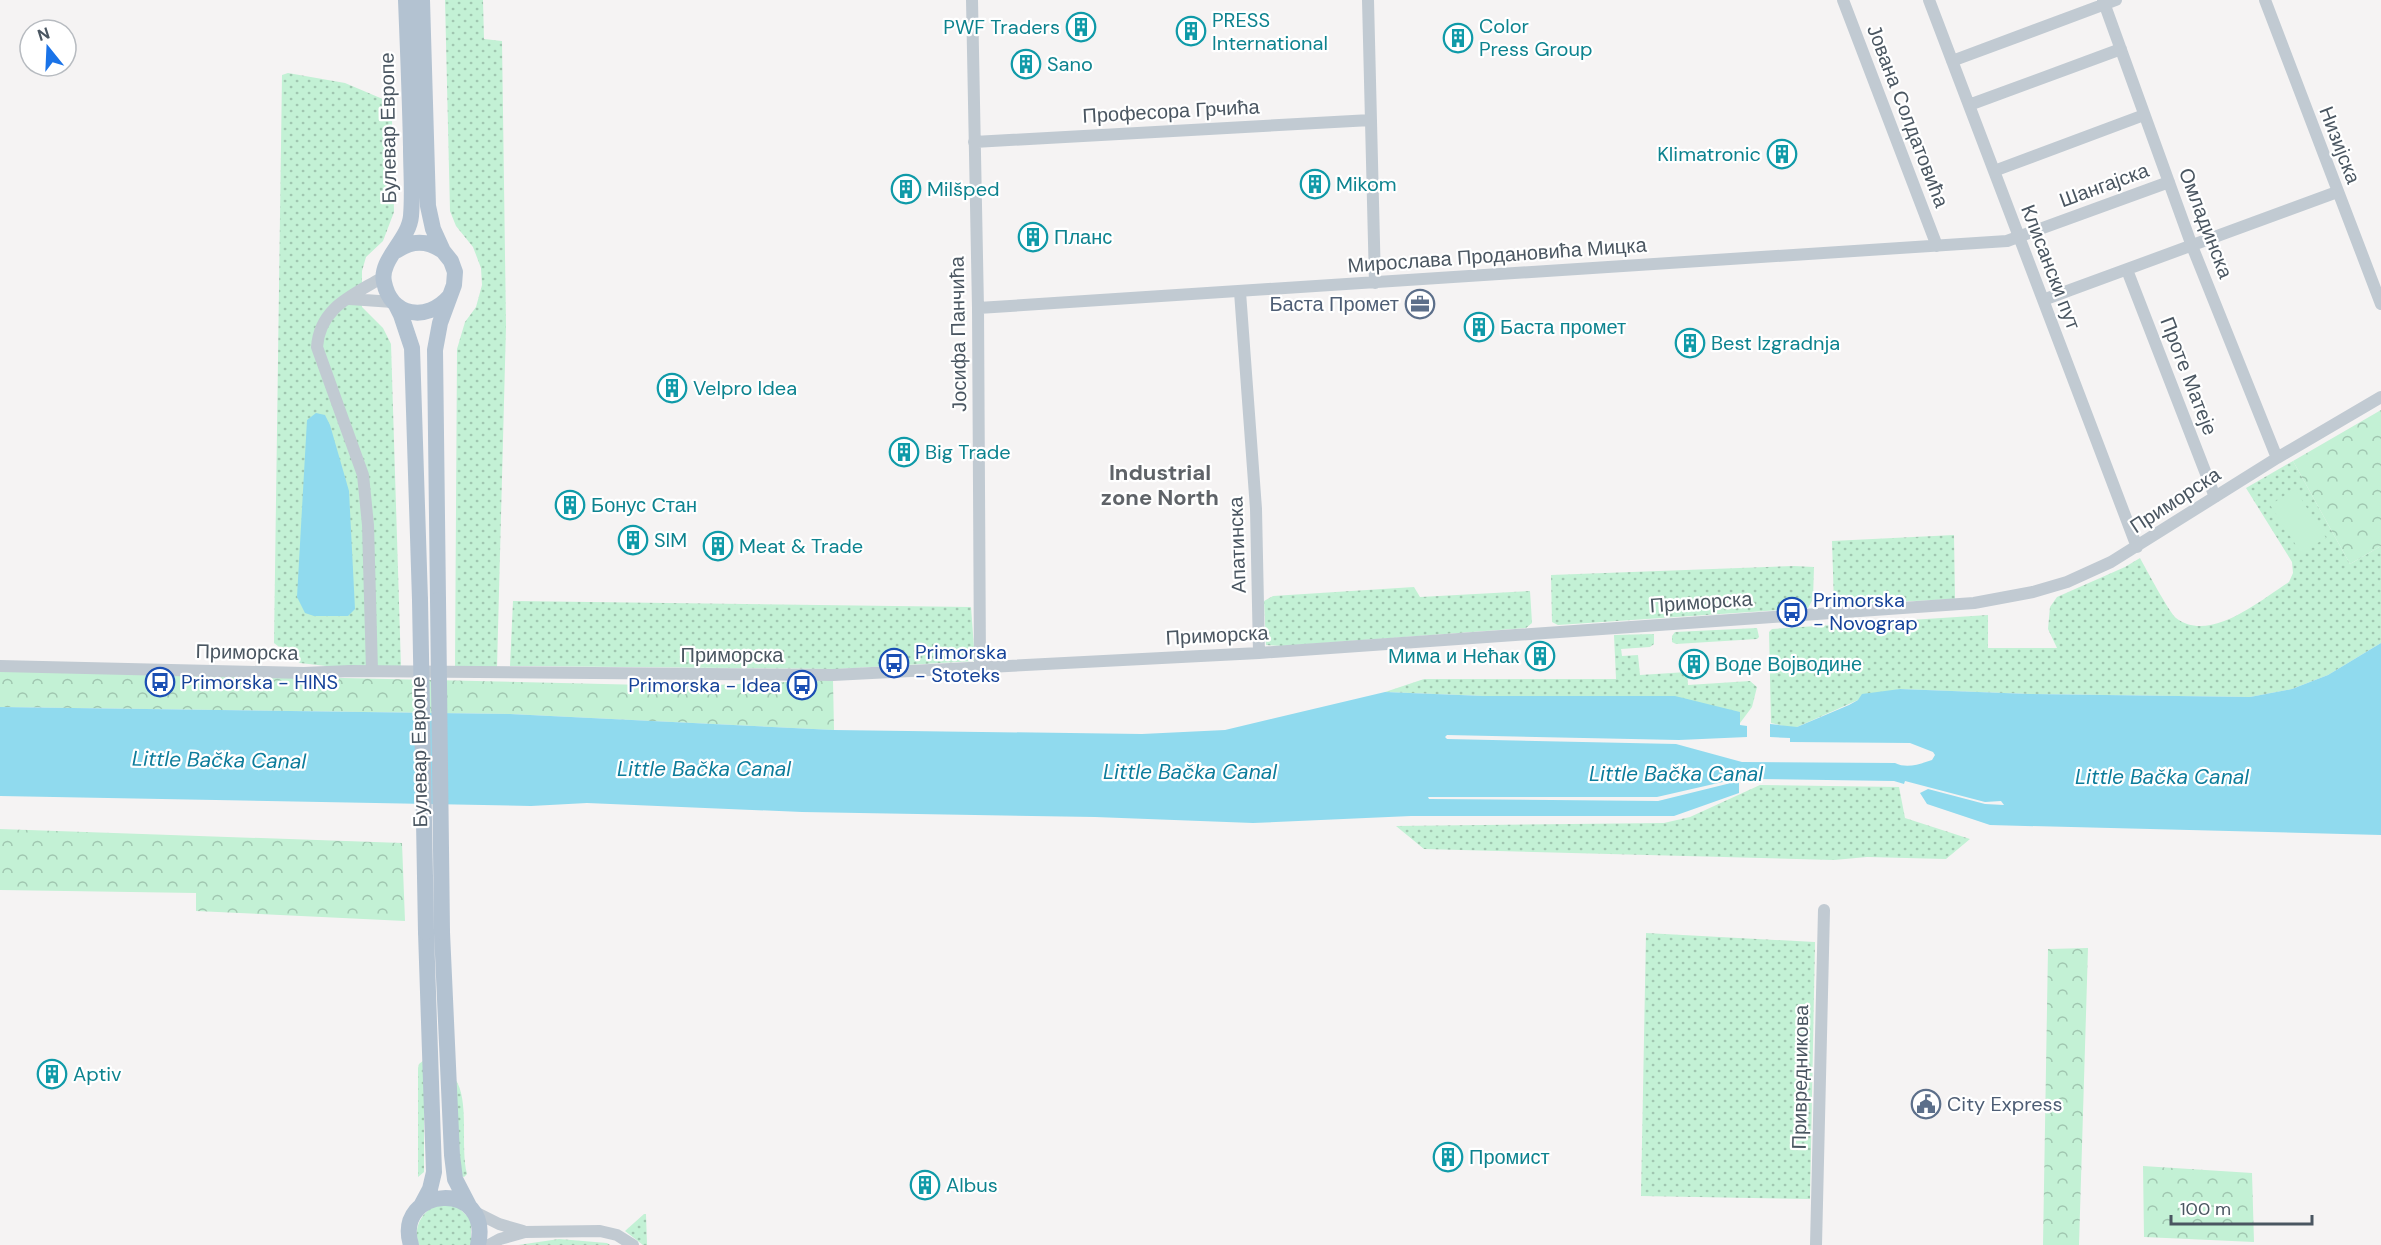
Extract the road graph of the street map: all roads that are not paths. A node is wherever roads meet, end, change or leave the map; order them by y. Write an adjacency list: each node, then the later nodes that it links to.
1 (406, 0): 21 (main road, Булевар Европе)
2 (422, 0): 22 (main road, Булевар Европе)
3 (972, 0): 14 (street, Јосифа Панчића)
4 (1368, 0): 13 (street)
5 (1843, 0): 19 (street, Јована Солдатовића)
6 (1929, 0): 10 (street, Клисански пут)
7 (2265, 0): 17 (street, Низијска)
8 (2108, 1): 9 (street, Омладинска); 10 (street)
9 (2121, 49): 11 (street); 12 (street, Омладинска)
10 (1952, 61): 11 (street, Клисански пут)
11 (1969, 105): 15 (street, Клисански пут)
12 (2144, 115): 15 (street); 16 (street, Омладинска)
13 (1371, 120): 14 (street, Професора Грчића); 25 (street)
14 (974, 142): 32 (street, Јосифа Панчића)
15 (1994, 171): 18 (street, Клисански пут)
16 (2169, 182): 18 (street, Шангајска); 20 (street, Омладинска)
17 (2337, 192): 20 (street); 30 (street, Низијска)
18 (2019, 237): 19 (street, Мирослава Продановића Мицка); 29 (street, Клисански пут)
19 (1937, 246): 25 (street, Мирослава Продановића Мицка)
20 (2192, 246): 23 (street); 34 (street, Омладинска)
21 (396, 251): 22 (main road); 24 (main road, Булевар Европе)
22 (443, 251): 27 (main road, Булевар Европе)
23 (2127, 270): 29 (street); 35 (street, Проте Матеје)
24 (383, 277): 28 (street); 31 (main road, Булевар Европе)
25 (1375, 284): 26 (street, Мирослава Продановића Мицка)
26 (1240, 292): 32 (street, Мирослава Продановића Мицка); 37 (street, Апатинска)
27 (450, 296): 31 (main road); 42 (main road, Булевар Европе, bridge)
28 (348, 299): 31 (street); 40 (street)
29 (2043, 300): 36 (street, Клисански пут)
30 (2381, 303)
31 (395, 304): 42 (main road, Булевар Европе, bridge)
32 (978, 308): 39 (street, Јосифа Панчића)
33 (2381, 398): 34 (street, Приморска)
34 (2277, 458): 35 (street, Приморска)
35 (2215, 497): 36 (street, Приморска)
36 (2137, 547): 37 (street, Приморска)
37 (1259, 653): 39 (street, Приморска)
38 (0, 666): 40 (street, Приморска)
39 (980, 667): 40 (street, Приморска)
40 (372, 671)
41 (1824, 910): 50 (street, Привредникова)
42 (434, 932): 43 (main road, Булевар Европе); 44 (main road, Булевар Европе)
43 (421, 1206): 44 (main road); 46 (main road, Булевар Европе)
44 (471, 1209): 45 (street); 47 (main road, Булевар Европе)
45 (525, 1232): 48 (street); 49 (street)
46 (411, 1245)
47 (478, 1245)
48 (489, 1245)
49 (633, 1245)
50 (1816, 1245)

